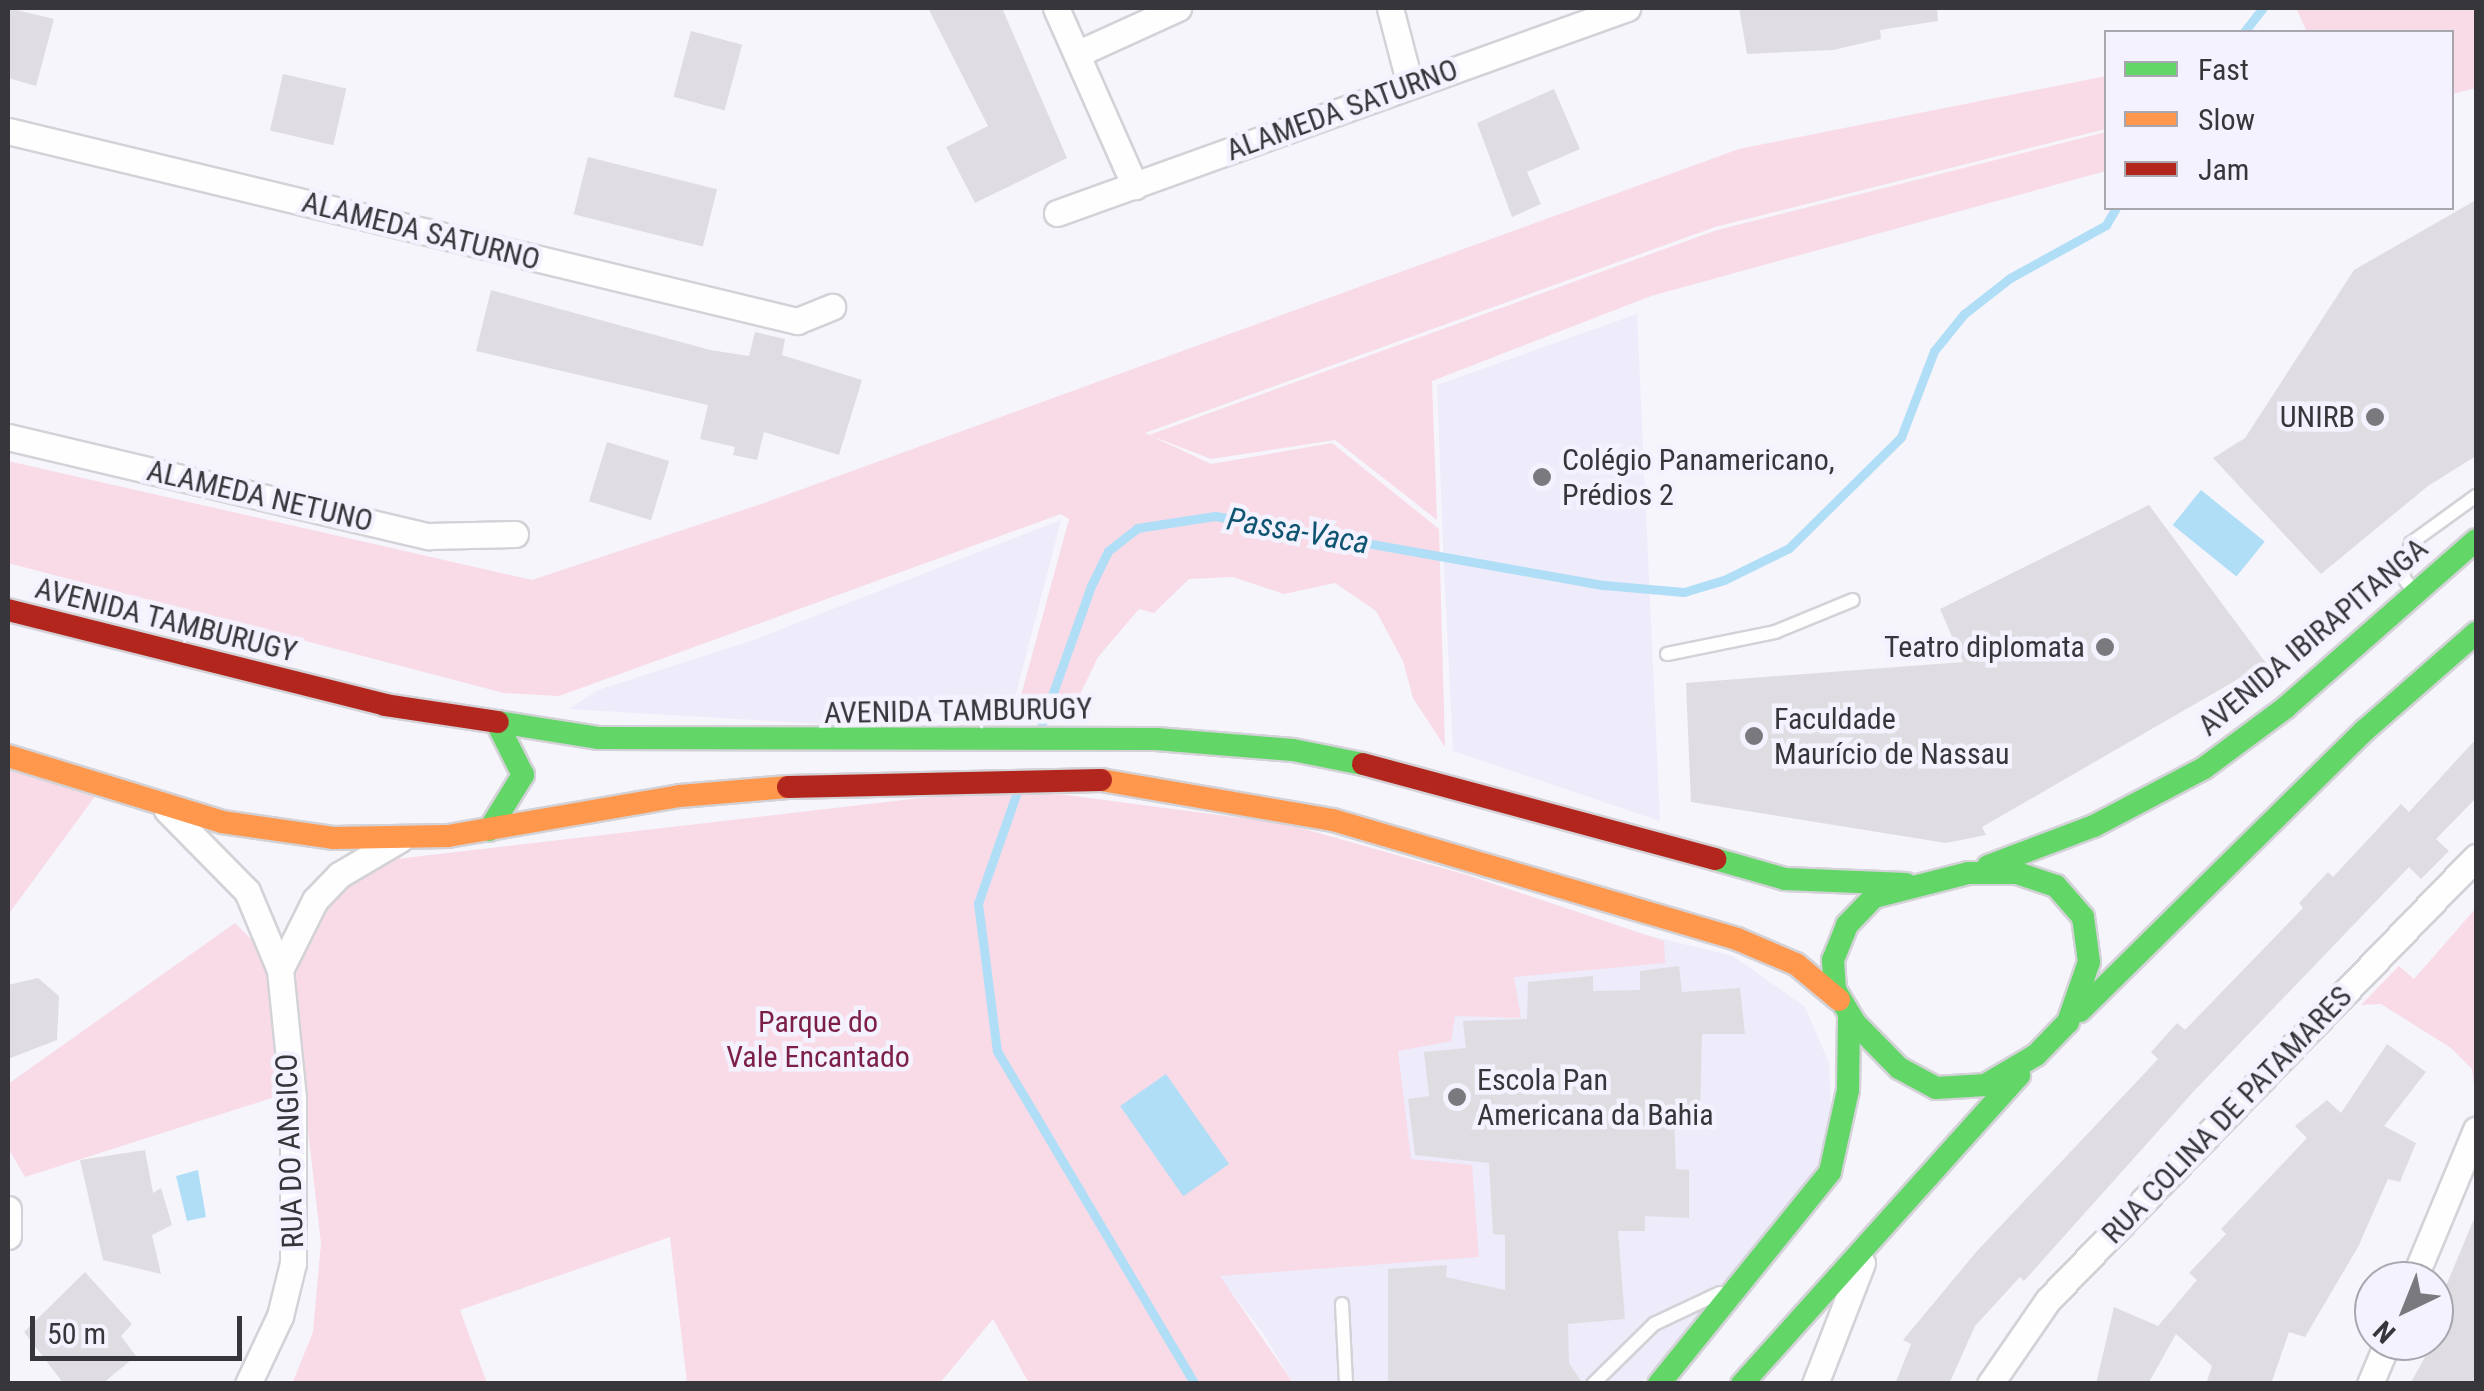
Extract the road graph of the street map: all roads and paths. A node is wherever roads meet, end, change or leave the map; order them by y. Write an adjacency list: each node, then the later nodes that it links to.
1 (1056, 8): 5 (street)
2 (1178, 8): 5 (street)
3 (1390, 8): 6 (street)
4 (1626, 8): 6 (street, ALAMEDA SATURNO)
5 (1079, 54): 8 (street)
6 (1410, 85): 8 (street, ALAMEDA SATURNO)
7 (8, 132): 10 (street, ALAMEDA SATURNO)
8 (1135, 186): 9 (street, ALAMEDA SATURNO)
9 (1057, 213)
10 (832, 307)
11 (8, 437): 13 (street, ALAMEDA NETUNO)
12 (2476, 496): 15 (lane)
13 (515, 534)
14 (2476, 540): 15 (main road, AVENIDA IBIRAPITANGA)
15 (2414, 591): 26 (main road, AVENIDA IBIRAPITANGA)
16 (1853, 600): 19 (lane)
17 (8, 610): 20 (main road, AVENIDA TAMBURUGY)
18 (2476, 634): 30 (main road)
19 (1667, 654)
20 (498, 725): 23 (main road); 27 (main road, AVENIDA TAMBURUGY)
21 (8, 756): 22 (main road)
22 (159, 804): 24 (main road); 28 (street, RUA DO ANGICO)
23 (490, 830): 24 (main road); 29 (main road)
24 (400, 839): 28 (street)
25 (2476, 856): 45 (street, RUA COLINA DE PATAMARES)
26 (1968, 872): 27 (main road); 30 (main road)
27 (1906, 884): 29 (main road)
28 (280, 970): 39 (street, RUA DO ANGICO)
29 (1844, 1008): 31 (main road); 37 (main road)
30 (2068, 1022): 31 (main road)
31 (2036, 1055): 35 (main road)
32 (2476, 1130): 36 (street)
33 (8, 1209): 34 (street)
34 (8, 1236)
35 (1872, 1241): 43 (main road); 44 (street)
36 (2421, 1261)
37 (1745, 1282): 41 (lane); 42 (main road)
38 (1342, 1304): 40 (lane)
39 (248, 1384)
40 (1346, 1384)
41 (1593, 1384)
42 (1659, 1384)
43 (1742, 1384)
44 (1815, 1384)
45 (1990, 1384)

